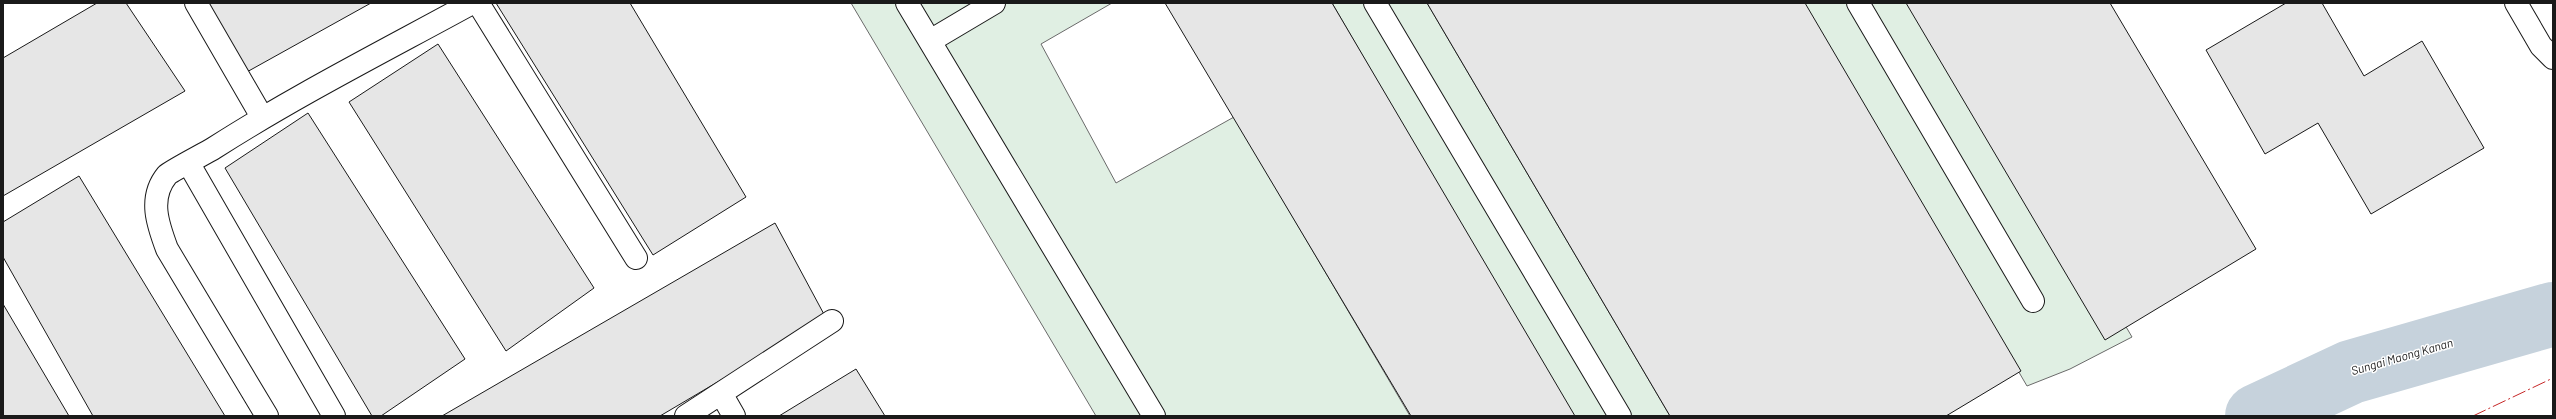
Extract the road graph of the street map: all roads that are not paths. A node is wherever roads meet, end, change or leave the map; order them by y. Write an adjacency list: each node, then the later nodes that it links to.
1 (196, 3): 11 (street)
2 (472, 3): 11 (street)
3 (478, 3): 13 (street)
4 (907, 3): 9 (street)
5 (994, 3): 9 (street)
6 (1375, 3): 22 (street)
7 (1858, 3): 14 (street)
8 (2516, 3): 10 (street)
9 (930, 41): 21 (street)
10 (2549, 48)
11 (262, 117): 12 (street)
12 (188, 164): 17 (street); 18 (street)
13 (636, 258)
14 (2032, 301)
15 (832, 321): 16 (street)
16 (722, 395): 19 (street); 20 (street)
17 (267, 416)
18 (334, 416)
19 (686, 416)
20 (734, 416)
21 (1154, 416)
22 (1620, 416)

